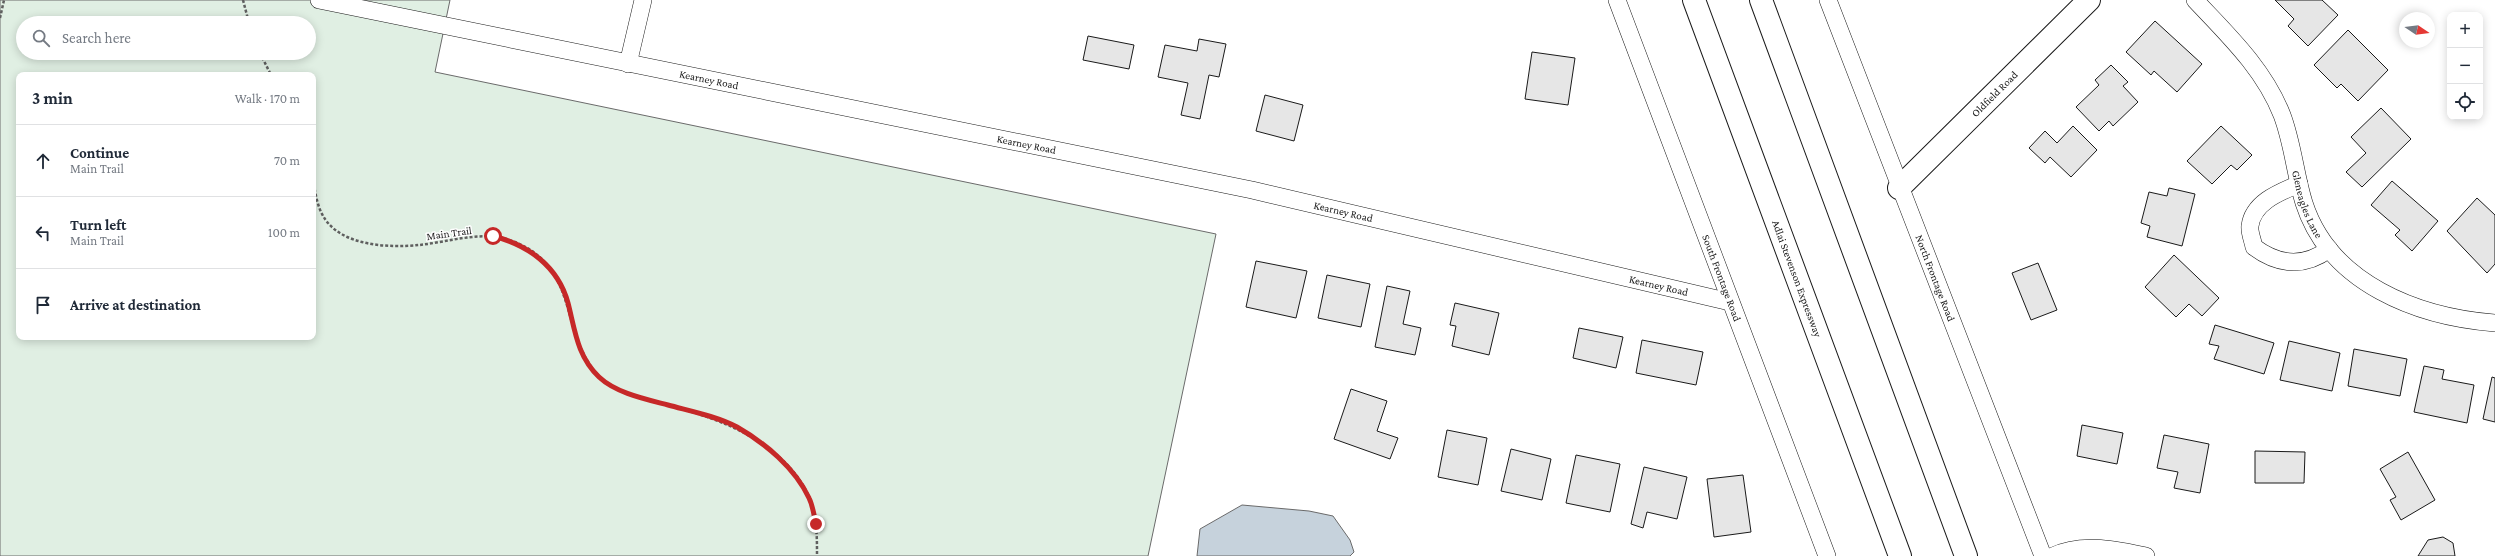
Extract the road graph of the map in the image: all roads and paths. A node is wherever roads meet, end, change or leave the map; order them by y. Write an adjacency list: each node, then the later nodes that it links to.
1 (4, 0): 12 (path)
2 (243, 0): 11 (path)
3 (319, 0): 14 (street, Kearney Road)
4 (642, 0): 14 (street)
5 (1617, 0): 20 (street, South Frontage Road)
6 (1694, 0): 24 (main road, Adlai Stevenson Expressway)
7 (1762, 0): 25 (main road)
8 (1828, 0): 17 (street, North Frontage Road)
9 (2090, 0): 17 (main road, Oldfield Road)
10 (2195, 0): 16 (street, Gleneagles Lane)
11 (247, 16)
12 (0, 18)
13 (264, 60): 15 (path)
14 (628, 64): 20 (street, Kearney Road)
15 (270, 72)
16 (2299, 184): 19 (street, Gleneagles Lane); 19 (street)
17 (1899, 188): 26 (street, North Frontage Road)
18 (316, 189): 22 (path, Main Trail)
19 (2329, 249): 21 (street, Gleneagles Lane)
20 (1730, 302): 23 (street, South Frontage Road)
21 (2495, 323)
22 (817, 556)
23 (1827, 556)
24 (1900, 556)
25 (1966, 556)
26 (2043, 556)
27 (2054, 556): 28 (street)
28 (2146, 556)

